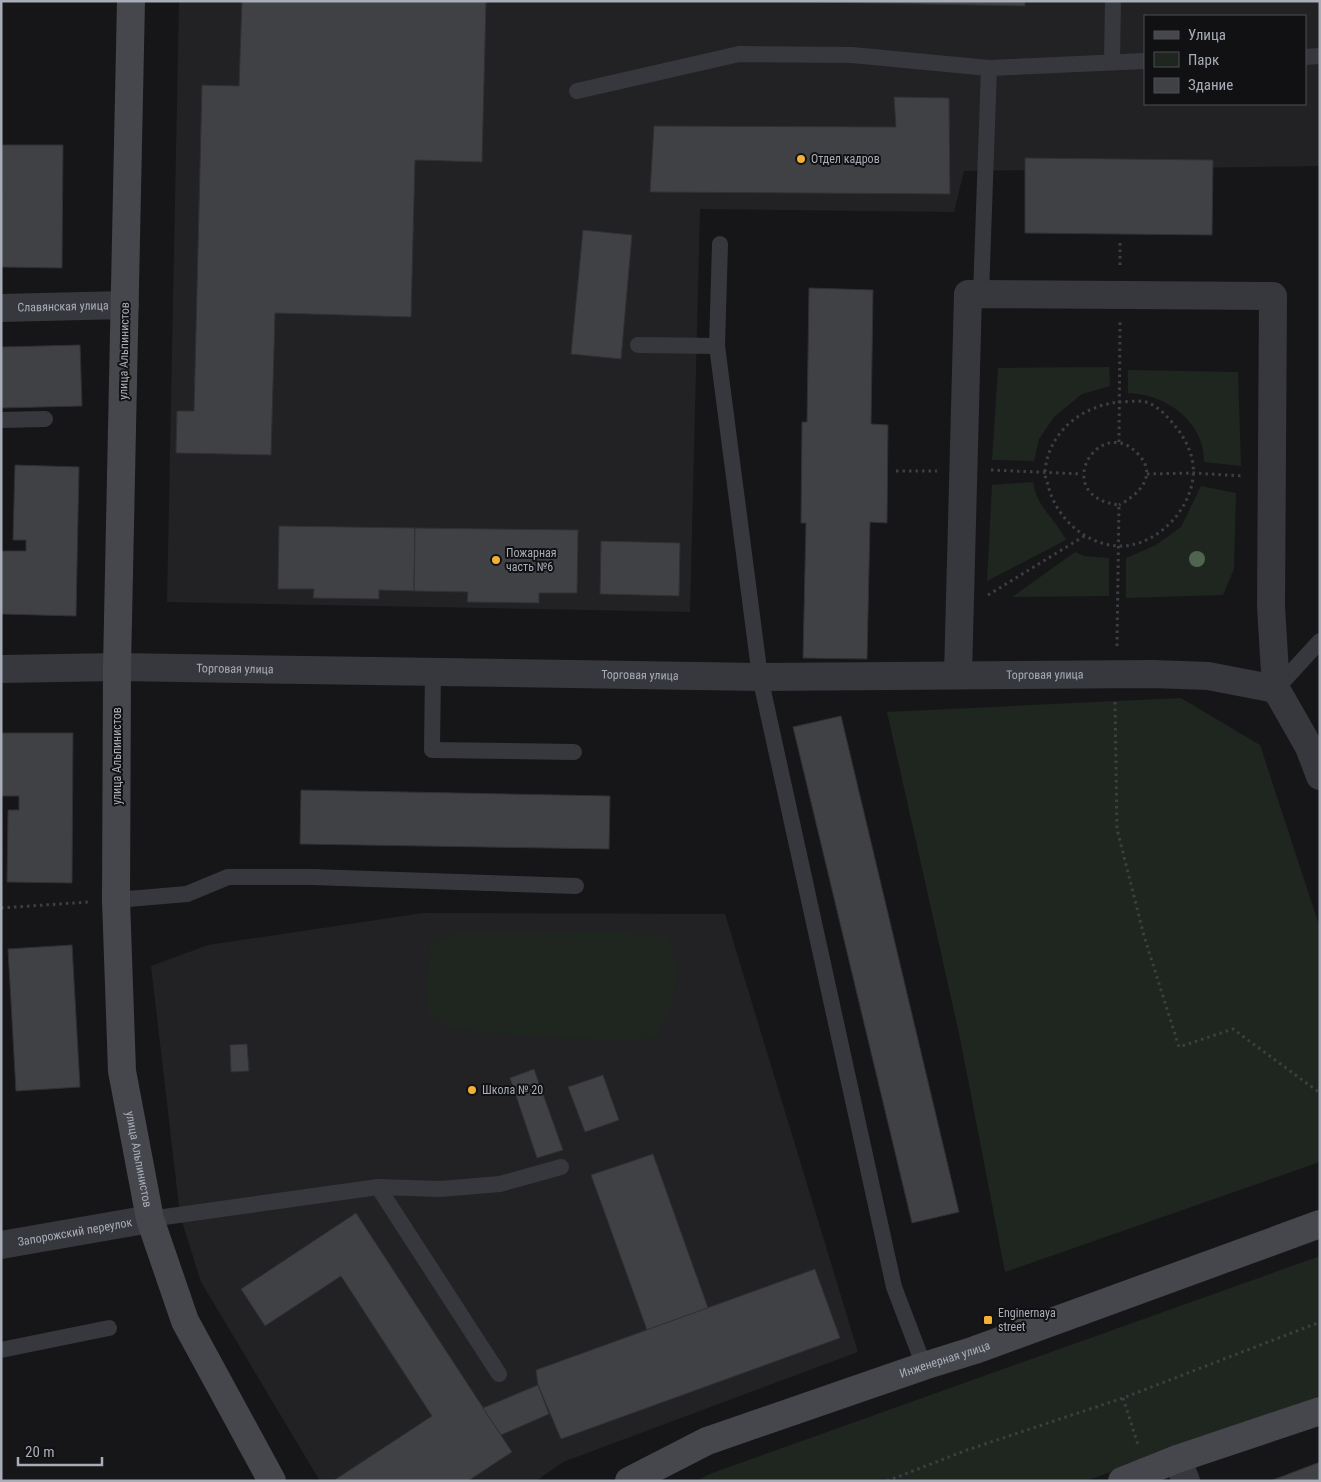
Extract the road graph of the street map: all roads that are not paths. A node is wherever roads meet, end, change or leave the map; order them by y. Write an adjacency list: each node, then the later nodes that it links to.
1 (131, 1): 11 (main road, улица Альпинистов)
2 (1113, 1): 6 (lane)
3 (1320, 56): 4 (lane)
4 (1306, 57)
5 (1144, 61): 6 (lane)
6 (1112, 62): 7 (lane)
7 (989, 68): 8 (lane); 10 (lane)
8 (577, 91)
9 (720, 244): 14 (lane)
10 (981, 294): 21 (street); 23 (street)
11 (125, 306): 12 (street, Славянская улица); 18 (main road, улица Альпинистов)
12 (1, 308)
13 (638, 345): 14 (lane)
14 (717, 346): 22 (lane)
15 (45, 419): 16 (lane)
16 (1, 420)
17 (1320, 641): 23 (lane)
18 (117, 667): 19 (street, Торговая улица); 20 (street, Торговая улица); 27 (main road, улица Альпинистов)
19 (1, 669)
20 (433, 672): 22 (street, Торговая улица); 24 (lane)
21 (958, 675): 22 (street, Торговая улица); 23 (street, Торговая улица)
22 (760, 677): 35 (lane)
23 (1276, 689): 25 (street)
24 (574, 752)
25 (1320, 776)
26 (576, 886): 27 (lane)
27 (116, 900): 30 (main road, улица Альпинистов)
28 (562, 1167): 29 (lane)
29 (378, 1187): 30 (lane); 36 (lane)
30 (150, 1219): 32 (street, Запорожский переулок); 39 (main road, улица Альпинистов)
31 (1320, 1224): 35 (main road, Инженерная улица)
32 (1, 1244)
33 (109, 1328): 34 (lane)
34 (1, 1350)
35 (924, 1366): 40 (main road, Инженерная улица)
36 (499, 1374)
37 (1320, 1411): 38 (main road)
38 (1181, 1470): 41 (main road)
39 (272, 1481)
40 (629, 1481)
41 (1122, 1481)

